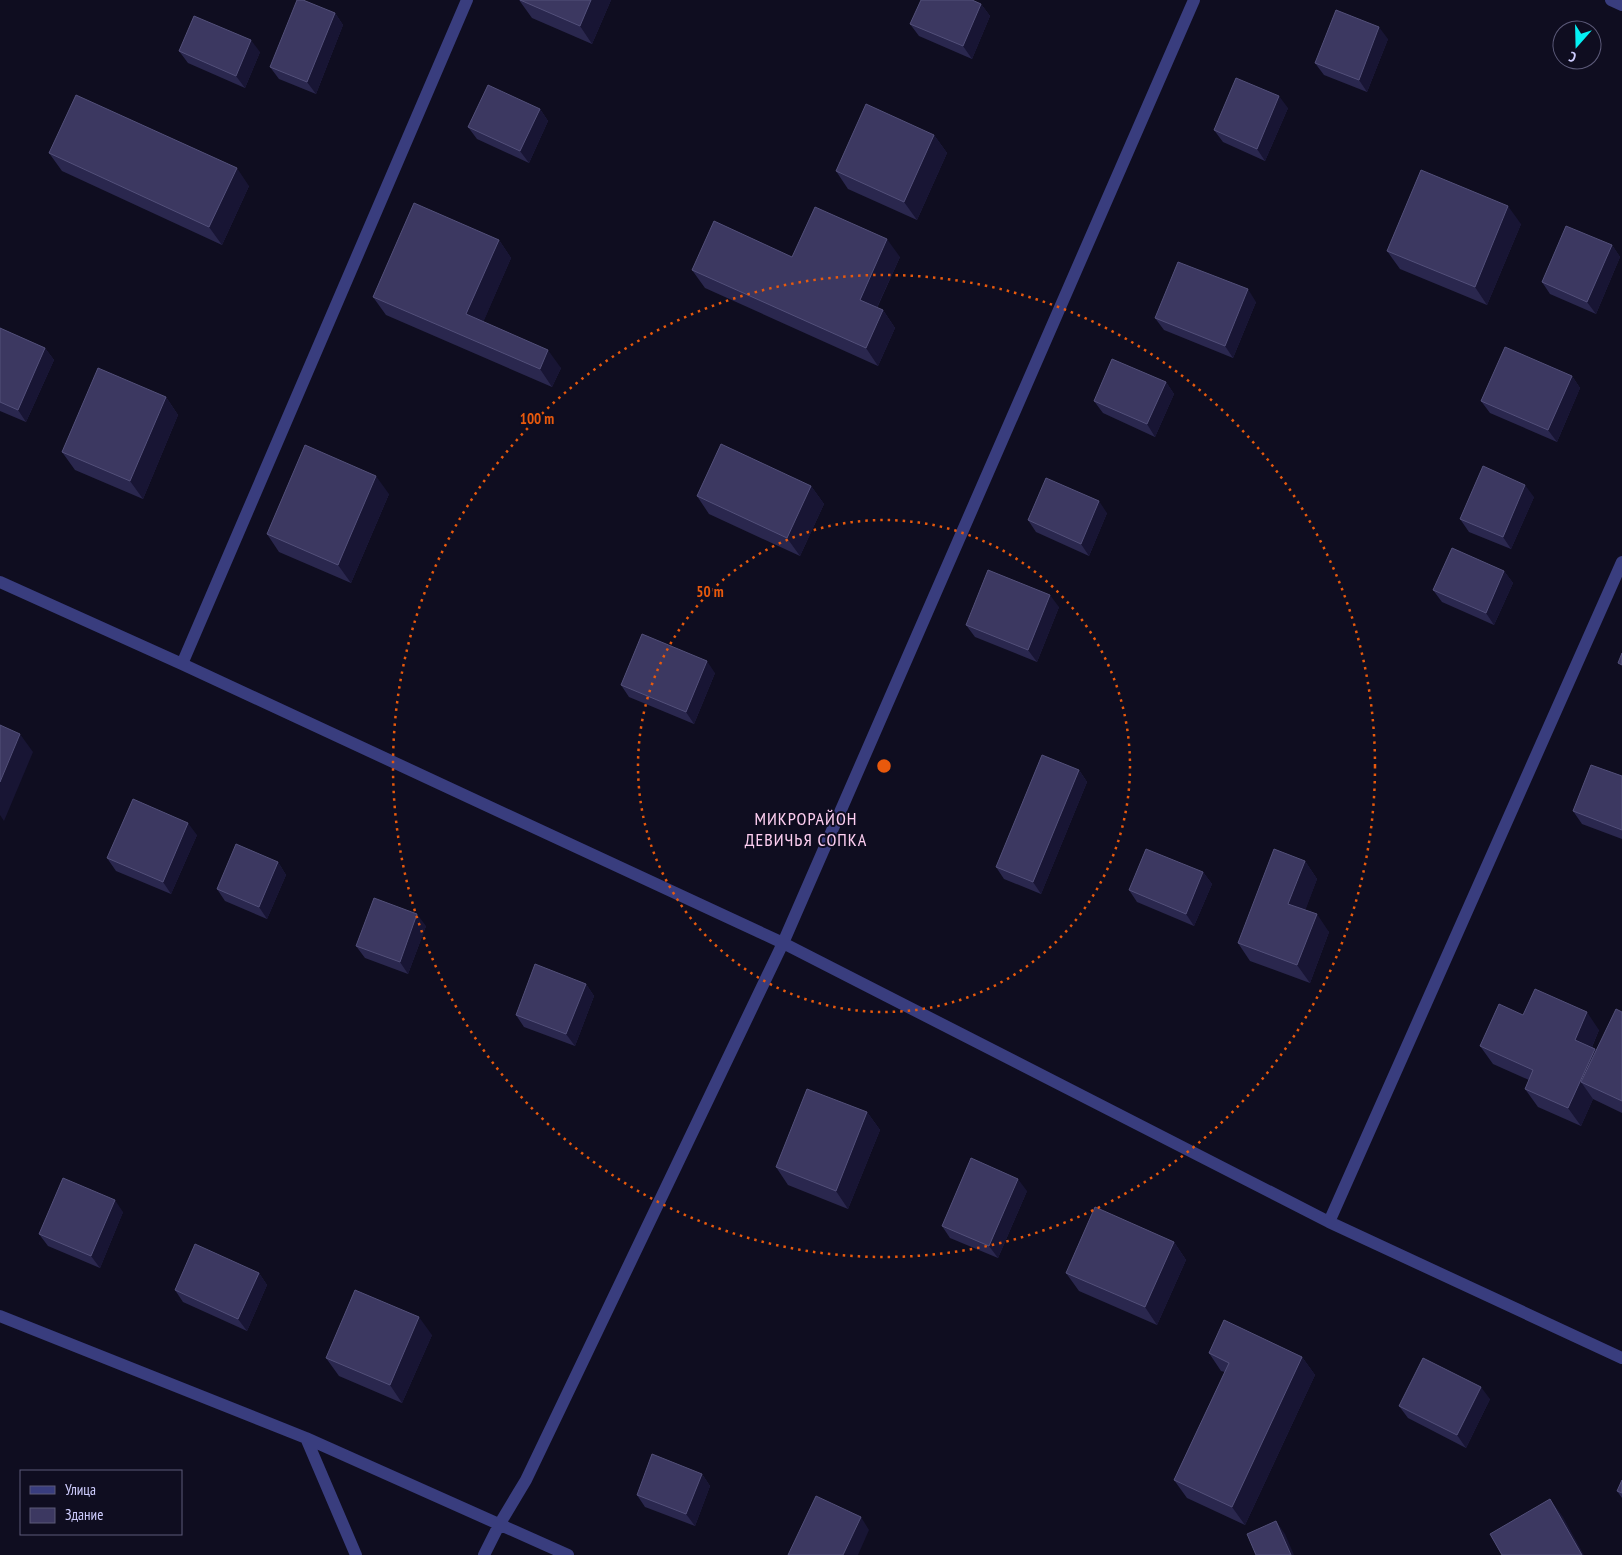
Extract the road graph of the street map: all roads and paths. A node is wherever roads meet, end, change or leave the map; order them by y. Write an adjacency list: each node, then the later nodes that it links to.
1 (467, 0): 7 (street)
2 (1194, 0): 8 (street)
3 (1611, 0): 4 (street)
4 (1622, 5)
5 (1622, 562): 9 (street)
6 (0, 582): 7 (street)
7 (182, 664): 8 (street)
8 (783, 943): 9 (street); 13 (street)
9 (1329, 1222): 11 (street)
10 (0, 1316): 12 (street)
11 (1622, 1358)
12 (306, 1438): 13 (street); 14 (street)
13 (499, 1524): 15 (street); 16 (street)
14 (356, 1555)
15 (484, 1555)
16 (568, 1555)

